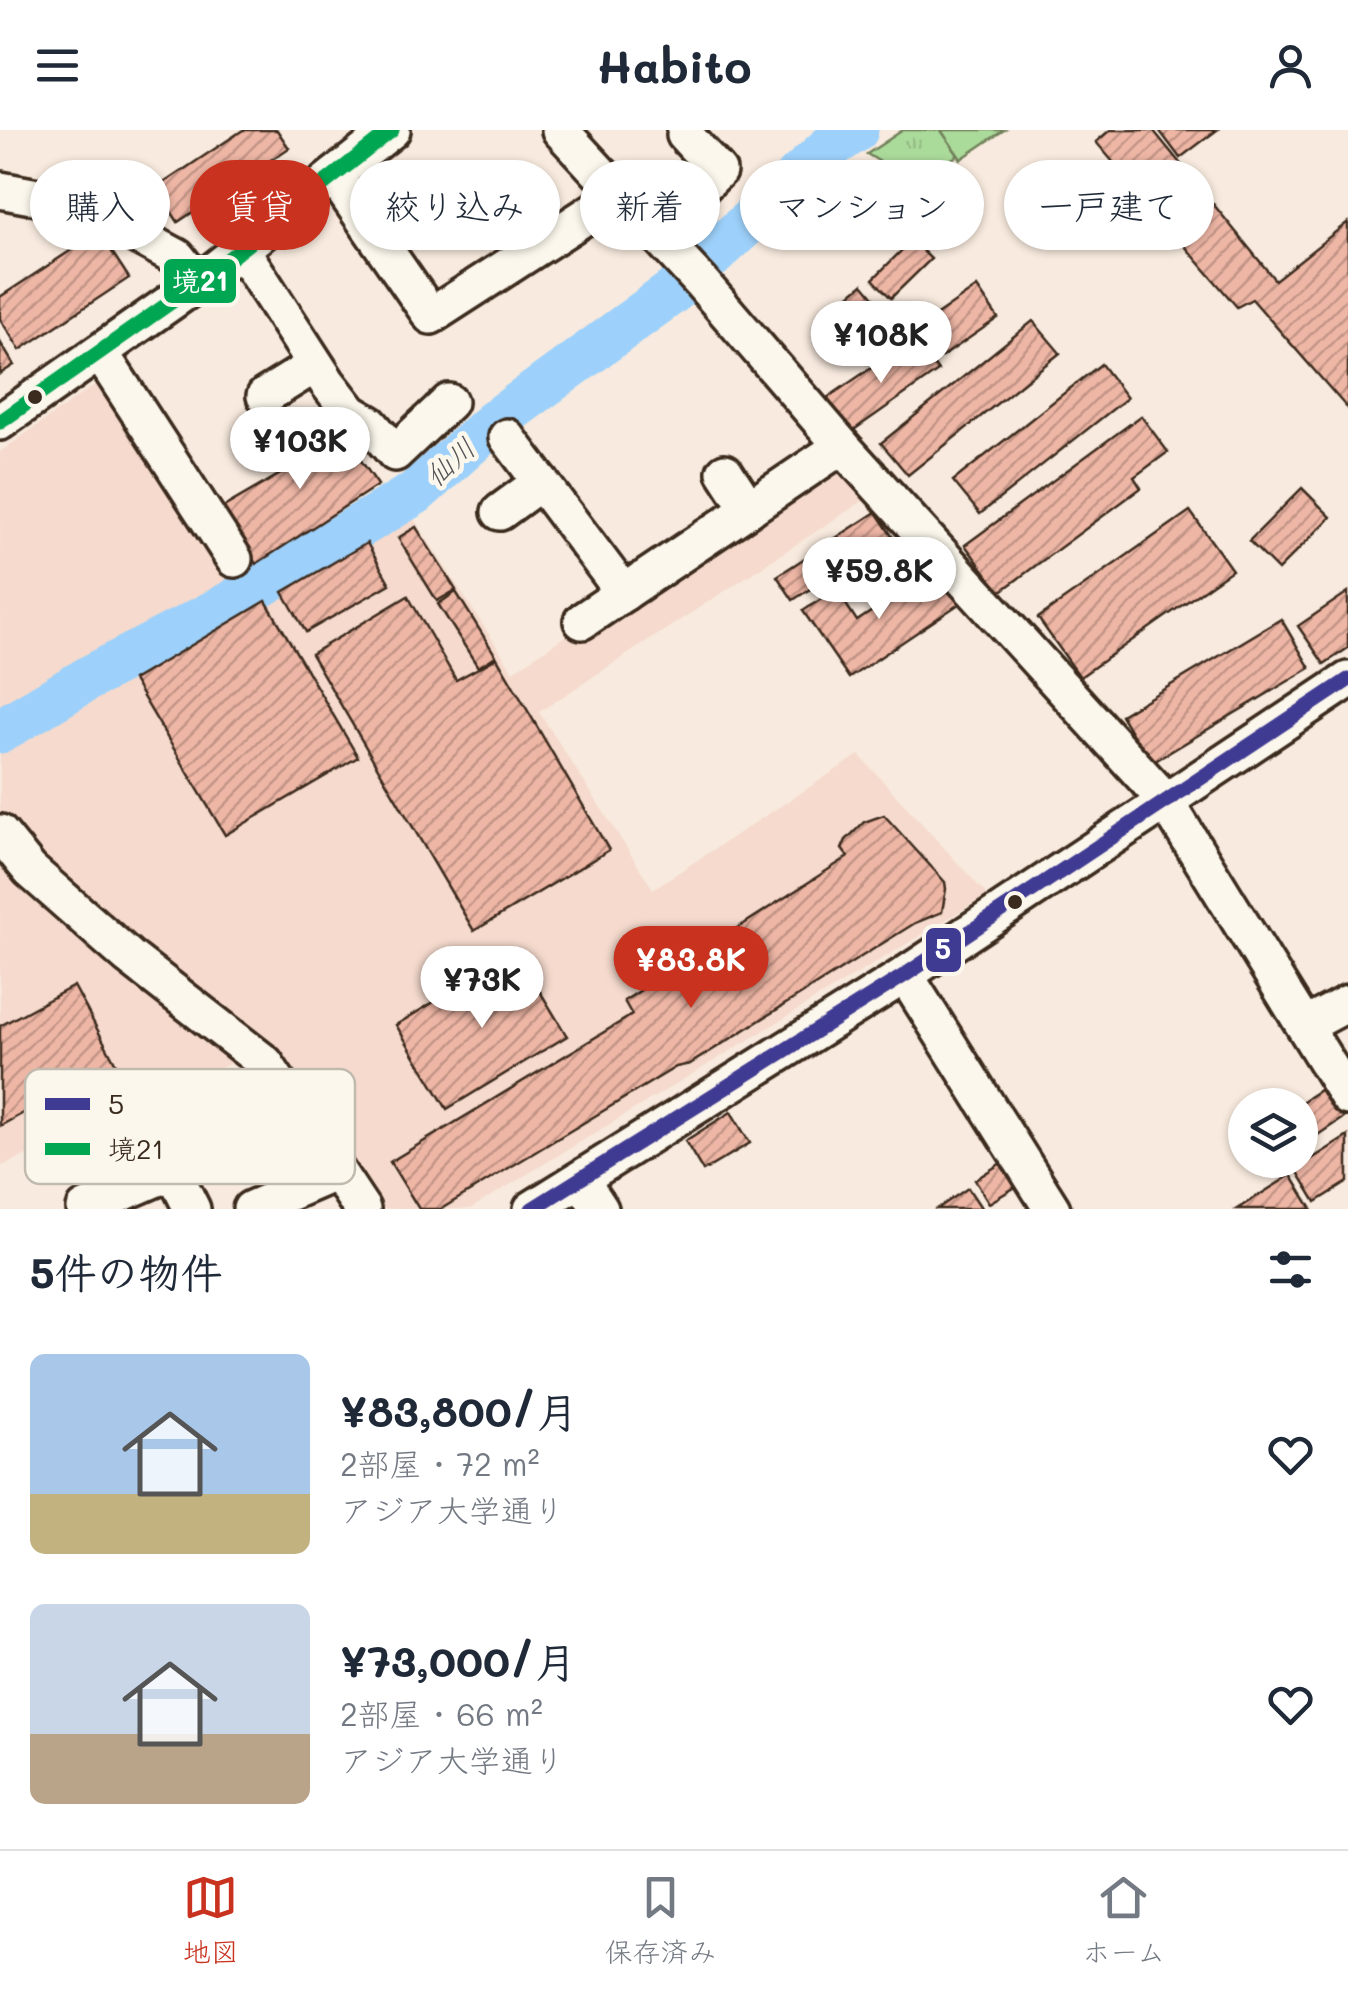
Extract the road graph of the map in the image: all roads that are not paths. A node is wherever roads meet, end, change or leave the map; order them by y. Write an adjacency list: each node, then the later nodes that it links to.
1 (392, 130): 6 (street)
2 (560, 130): 4 (street)
3 (685, 135): 5 (street)
4 (588, 160)
5 (708, 160)
6 (334, 176): 7 (street); 9 (street)
7 (330, 179)
8 (0, 190): 12 (street)
9 (580, 220)
10 (241, 250): 12 (street); 14 (street)
11 (671, 250): 19 (street)
12 (198, 283): 13 (street)
13 (101, 354): 17 (street); 24 (street)
14 (316, 365): 15 (street); 16 (street)
15 (265, 396)
16 (448, 402)
17 (0, 422)
18 (507, 437): 21 (street)
19 (842, 446): 22 (street); 28 (street)
20 (725, 472): 22 (street)
21 (541, 482): 23 (street); 25 (street)
22 (749, 509): 25 (street)
23 (500, 512)
24 (234, 560)
25 (624, 593): 26 (street)
26 (582, 621)
27 (1348, 680): 28 (street)
28 (1164, 800): 30 (street); 32 (street)
29 (0, 833): 33 (street)
30 (905, 975): 39 (street); 45 (street)
31 (1348, 1004): 32 (street)
32 (1305, 1026): 34 (street)
33 (270, 1069)
34 (1348, 1097)
35 (143, 1184): 40 (street)
36 (180, 1184): 41 (street)
37 (309, 1184): 42 (street)
38 (345, 1184): 43 (street)
39 (590, 1194): 44 (street)
40 (84, 1209)
41 (192, 1209)
42 (251, 1209)
43 (362, 1209)
44 (532, 1209)
45 (1052, 1209)

